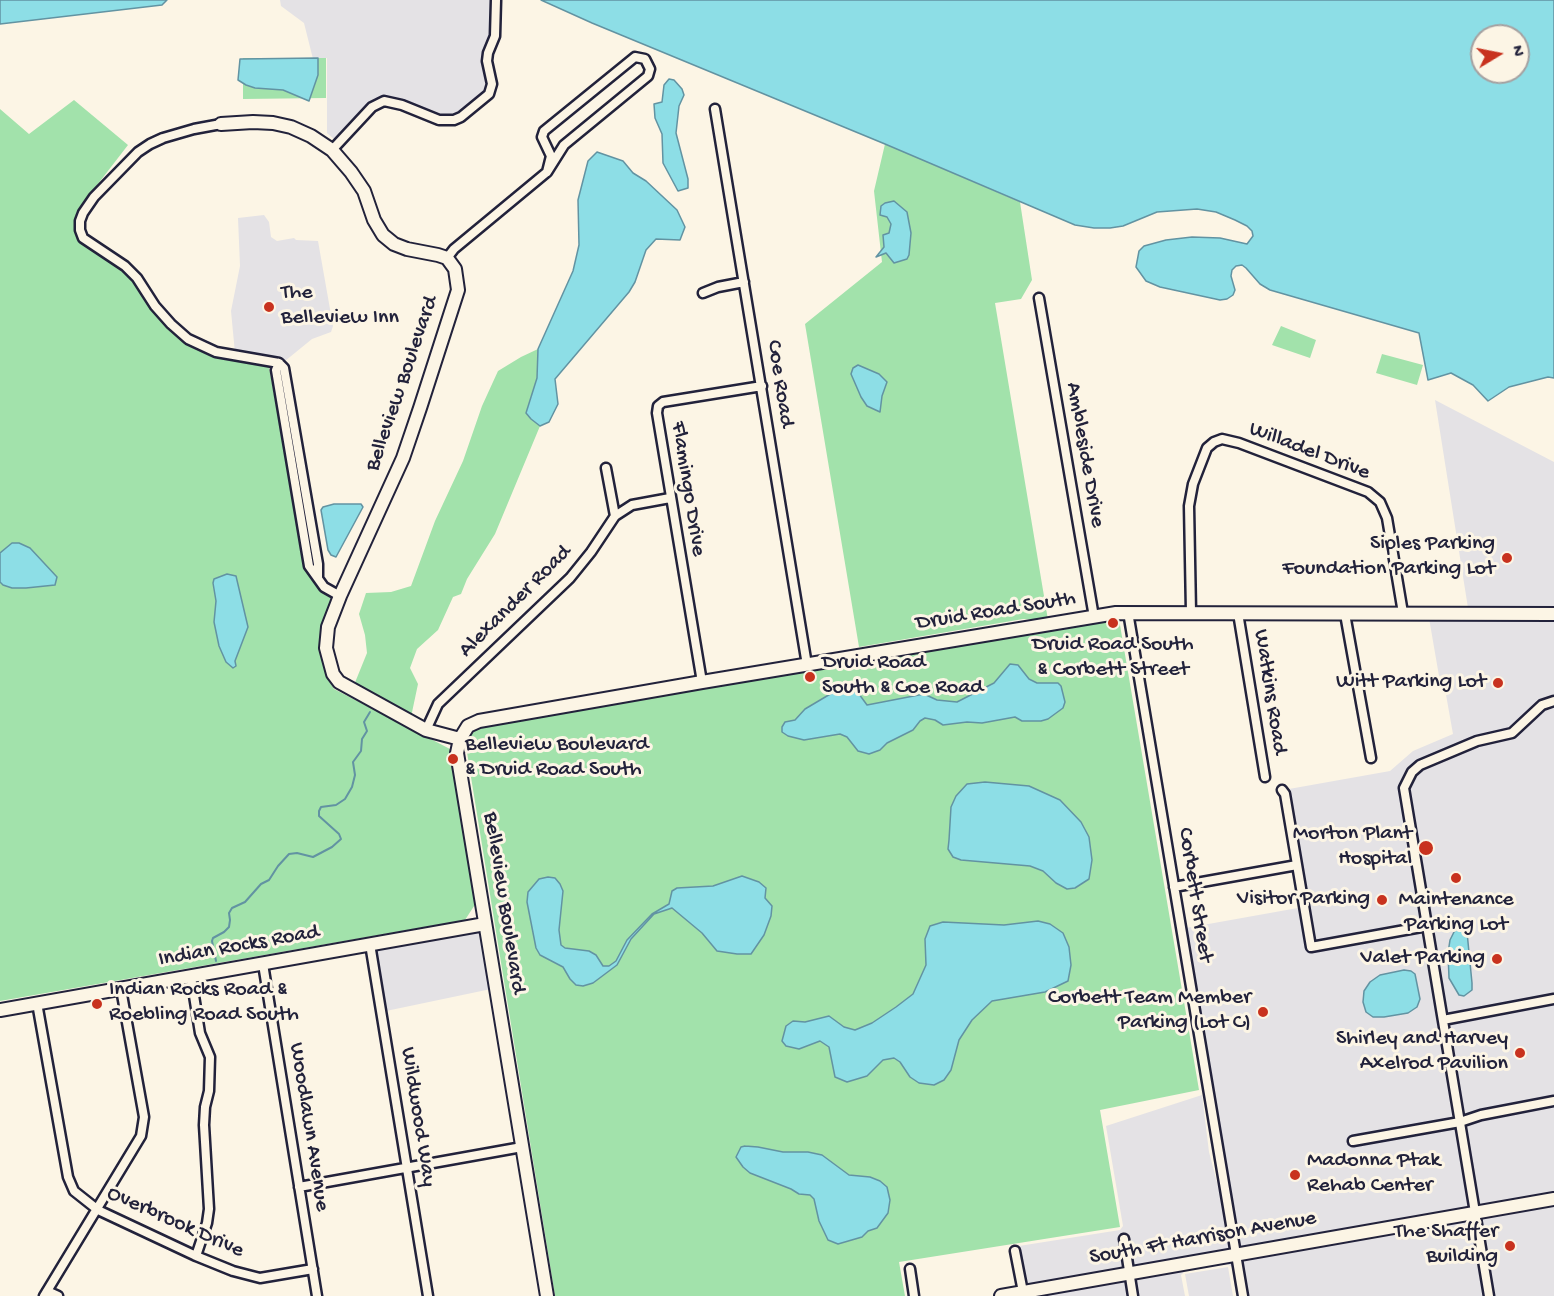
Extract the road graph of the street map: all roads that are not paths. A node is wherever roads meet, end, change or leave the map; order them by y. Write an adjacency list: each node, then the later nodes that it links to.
1 (496, 0): 6 (street)
2 (715, 109): 9 (street, Coe Road)
3 (221, 124): 6 (street); 16 (street)
4 (546, 145): 5 (street); 5 (street); 7 (street)
5 (564, 145): 7 (street)
6 (332, 150): 8 (street)
7 (547, 172): 8 (street)
8 (447, 258): 16 (street, Belleview Boulevard)
9 (744, 282): 10 (street); 12 (street, Coe Road)
10 (703, 293)
11 (1039, 298): 23 (street, Ambleside Drive)
12 (762, 386): 14 (street, Flamingo Drive); 24 (street, Coe Road)
13 (606, 468): 15 (street)
14 (670, 498): 15 (street, Alexander Road); 25 (street, Flamingo Drive)
15 (615, 516): 27 (street, Alexander Road)
16 (340, 596): 27 (street, Belleview Boulevard)
17 (1128, 612): 18 (street, Druid Road South); 23 (street, Druid Road South); 33 (street, Corbett Street)
18 (1191, 612): 19 (street, Druid Road South); 20 (street, Willadel Drive)
19 (1238, 613): 21 (street, Druid Road South); 30 (street, Watkins Road)
20 (1403, 613): 21 (street, Druid Road South); 22 (street, Druid Road South)
21 (1346, 614): 29 (street)
22 (1554, 614)
23 (1094, 617): 24 (street, Druid Road South)
24 (807, 665): 25 (street, Druid Road South)
25 (702, 682): 28 (street, Druid Road South)
26 (1554, 701): 35 (street)
27 (426, 730): 28 (street, Belleview Boulevard)
28 (460, 739): 34 (street, Belleview Boulevard)
29 (1371, 758)
30 (1265, 777)
31 (1282, 790): 32 (street)
32 (1297, 865): 33 (street); 35 (street)
33 (1174, 887): 55 (street, Corbett Street)
34 (485, 924): 36 (street, Indian Rocks Road); 47 (street, Belleview Boulevard)
35 (1426, 926): 43 (street)
36 (370, 944): 37 (street, Indian Rocks Road); 48 (street, Wildwood Way)
37 (262, 964): 38 (street, Indian Rocks Road); 49 (street, Woodlawn Avenue)
38 (191, 976): 39 (street, Indian Rocks Road); 56 (street)
39 (121, 989): 41 (street, Indian Rocks Road); 51 (street)
40 (1554, 999): 43 (street)
41 (37, 1003): 42 (street, Indian Rocks Road); 51 (street, Overbrook Drive)
42 (0, 1010)
43 (1443, 1020): 45 (street)
44 (1554, 1101): 45 (street)
45 (1460, 1122): 46 (street); 52 (street)
46 (1353, 1141)
47 (522, 1147): 48 (street); 65 (street, Belleview Boulevard)
48 (407, 1168): 49 (street); 64 (street, Wildwood Way)
49 (299, 1187): 57 (street, Woodlawn Avenue)
50 (1554, 1199): 52 (street, South Ft Harrison Avenue)
51 (98, 1210): 56 (street, Overbrook Drive); 60 (street)
52 (1475, 1213): 55 (street, South Ft Harrison Avenue); 70 (street)
53 (1124, 1239): 59 (street)
54 (1015, 1251): 61 (street)
55 (1236, 1255): 59 (street, South Ft Harrison Avenue); 69 (street, Corbett Street)
56 (196, 1256): 57 (street, Overbrook Drive)
57 (313, 1269): 63 (street, Woodlawn Avenue)
58 (910, 1269): 66 (street)
59 (1129, 1274): 61 (street, South Ft Harrison Avenue); 68 (street)
60 (46, 1293): 62 (street)
61 (1023, 1294): 67 (street, South Ft Harrison Avenue)
62 (58, 1296)
63 (317, 1296)
64 (428, 1296)
65 (547, 1296)
66 (914, 1296)
67 (1001, 1296)
68 (1133, 1296)
69 (1243, 1296)
70 (1489, 1296)

